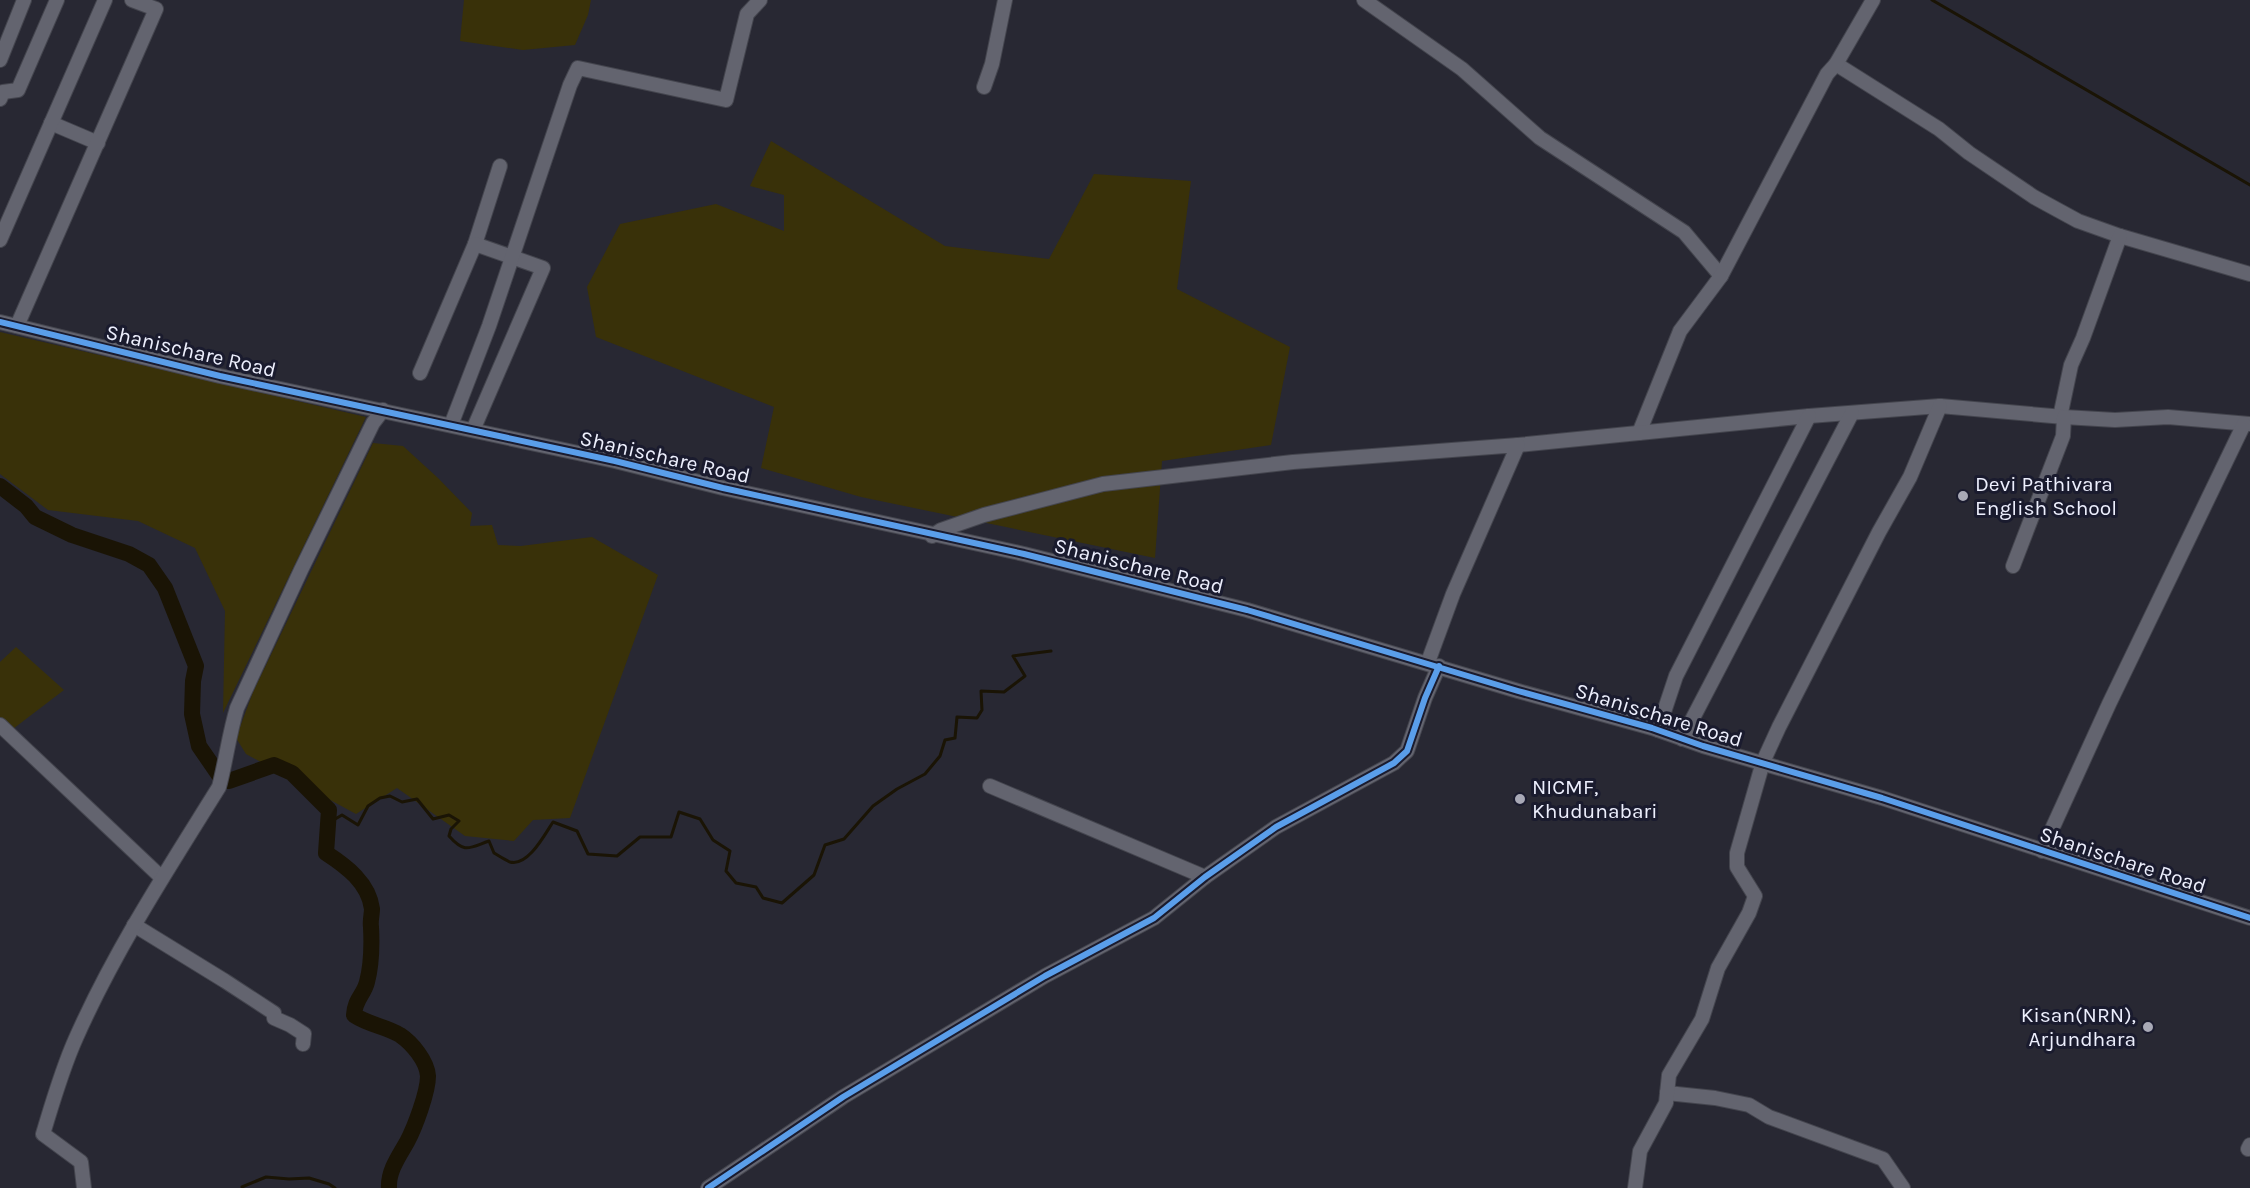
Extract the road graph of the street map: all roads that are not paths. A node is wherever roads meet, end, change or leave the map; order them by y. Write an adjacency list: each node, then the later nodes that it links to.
1 (24, 0): 10 (street)
2 (57, 0): 13 (street)
3 (105, 0): 14 (street)
4 (132, 0): 9 (street)
5 (760, 0): 20 (street)
6 (1005, 0): 12 (street)
7 (1364, 0): 22 (street)
8 (1873, 0): 11 (street)
9 (157, 4): 15 (street)
10 (0, 60)
11 (1836, 64): 17 (street); 22 (street)
12 (984, 87)
13 (1, 93)
14 (51, 123): 15 (street); 18 (street)
15 (98, 143): 24 (street)
16 (500, 166): 19 (street)
17 (2120, 236): 21 (street); 30 (street)
18 (0, 240)
19 (474, 244): 20 (street); 25 (street)
20 (512, 257): 32 (street); 33 (street)
21 (2250, 274)
22 (1721, 276): 34 (street)
23 (0, 322): 24 (street, Shanischare Road)
24 (17, 326): 27 (street, Shanischare Road)
25 (420, 373)
26 (1940, 406): 28 (street); 30 (street); 42 (street)
27 (383, 410): 32 (street, Shanischare Road); 46 (street)
28 (1852, 413): 29 (street); 41 (street)
29 (1809, 416): 34 (street); 40 (street)
30 (2062, 417): 31 (street); 37 (street)
31 (2247, 424): 44 (street)
32 (452, 425): 33 (street, Shanischare Road)
33 (473, 430): 36 (street, Shanischare Road)
34 (1639, 433): 35 (street)
35 (1518, 445): 36 (street); 38 (street)
36 (932, 536): 38 (street, Shanischare Road)
37 (2013, 567)
38 (1433, 664): 40 (street, Shanischare Road); 45 (street)
39 (0, 725): 46 (street)
40 (1658, 730): 41 (street, Shanischare Road)
41 (1682, 739): 42 (street, Shanischare Road)
42 (1764, 762): 44 (street, Shanischare Road); 50 (street)
43 (990, 786): 45 (street)
44 (2042, 851): 47 (street, Shanischare Road)
45 (1205, 877): 52 (street)
46 (162, 878): 48 (street)
47 (2250, 918)
48 (134, 925): 49 (street); 51 (street)
49 (303, 1044)
50 (1667, 1093): 53 (street); 54 (street)
51 (84, 1188)
52 (708, 1188)
53 (1635, 1188)
54 (1903, 1188)

